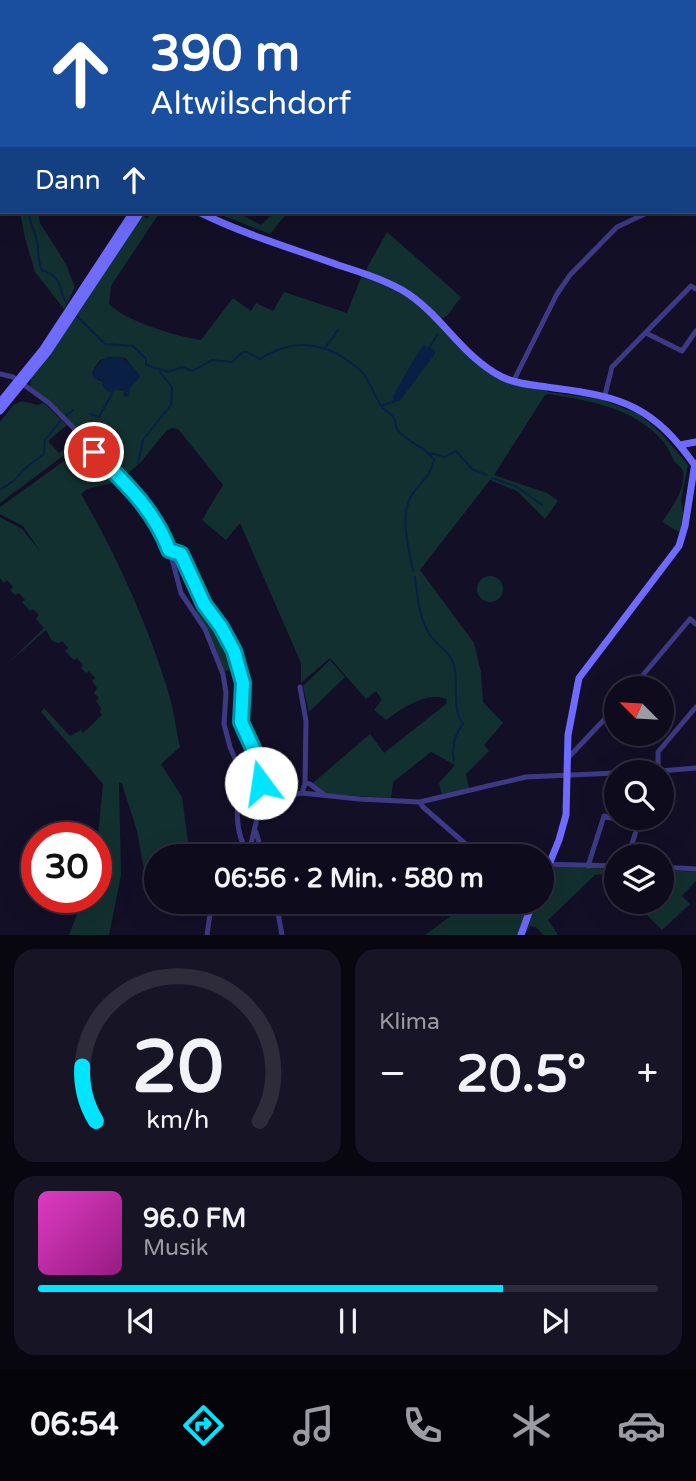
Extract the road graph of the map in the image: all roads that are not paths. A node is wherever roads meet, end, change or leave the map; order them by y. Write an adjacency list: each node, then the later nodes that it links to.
1 (132, 214): 12 (main road)
2 (140, 214): 12 (main road)
3 (203, 214): 11 (main road)
4 (625, 214): 6 (street)
5 (644, 214): 6 (street)
6 (629, 220): 11 (street)
7 (696, 289): 9 (street)
8 (696, 331): 9 (street)
9 (646, 333): 13 (street)
10 (0, 374): 12 (street)
11 (513, 382): 13 (main road)
12 (21, 383): 14 (main road); 15 (main road); 21 (street)
13 (605, 395): 17 (main road)
14 (0, 402)
15 (0, 411)
16 (696, 442): 17 (main road)
17 (680, 445): 18 (main road)
18 (696, 464): 20 (main road)
19 (696, 492): 20 (main road)
20 (689, 499): 31 (main road)
21 (169, 550): 22 (street); 23 (street)
22 (204, 604): 23 (street); 25 (street)
23 (192, 611): 26 (street)
24 (696, 624): 27 (street)
25 (240, 671): 26 (street); 42 (street)
26 (223, 674): 37 (street)
27 (642, 676)
28 (300, 687): 38 (street)
29 (696, 707): 32 (street)
30 (604, 720): 31 (street)
31 (568, 759): 36 (main road)
32 (658, 760)
33 (696, 768): 34 (street)
34 (674, 770)
35 (604, 774): 36 (street)
36 (568, 775): 43 (street); 49 (main road)
37 (243, 777): 40 (street); 42 (street)
38 (305, 783): 39 (street); 41 (street)
39 (302, 793): 41 (street); 42 (street)
40 (240, 795): 42 (street); 45 (street)
41 (324, 796): 43 (street)
42 (259, 797): 44 (street)
43 (420, 802): 48 (street)
44 (256, 829): 46 (street); 47 (street)
45 (242, 844)
46 (251, 844)
47 (260, 844)
48 (467, 844)
49 (554, 844)
50 (632, 844): 52 (street)
51 (554, 864): 52 (street)
52 (588, 866): 53 (street)
53 (604, 866)
54 (674, 868): 55 (street)
55 (696, 869)
56 (210, 914): 59 (street)
57 (278, 914): 60 (street)
58 (528, 914): 61 (main road)
59 (207, 935)
60 (282, 935)
61 (521, 935)

